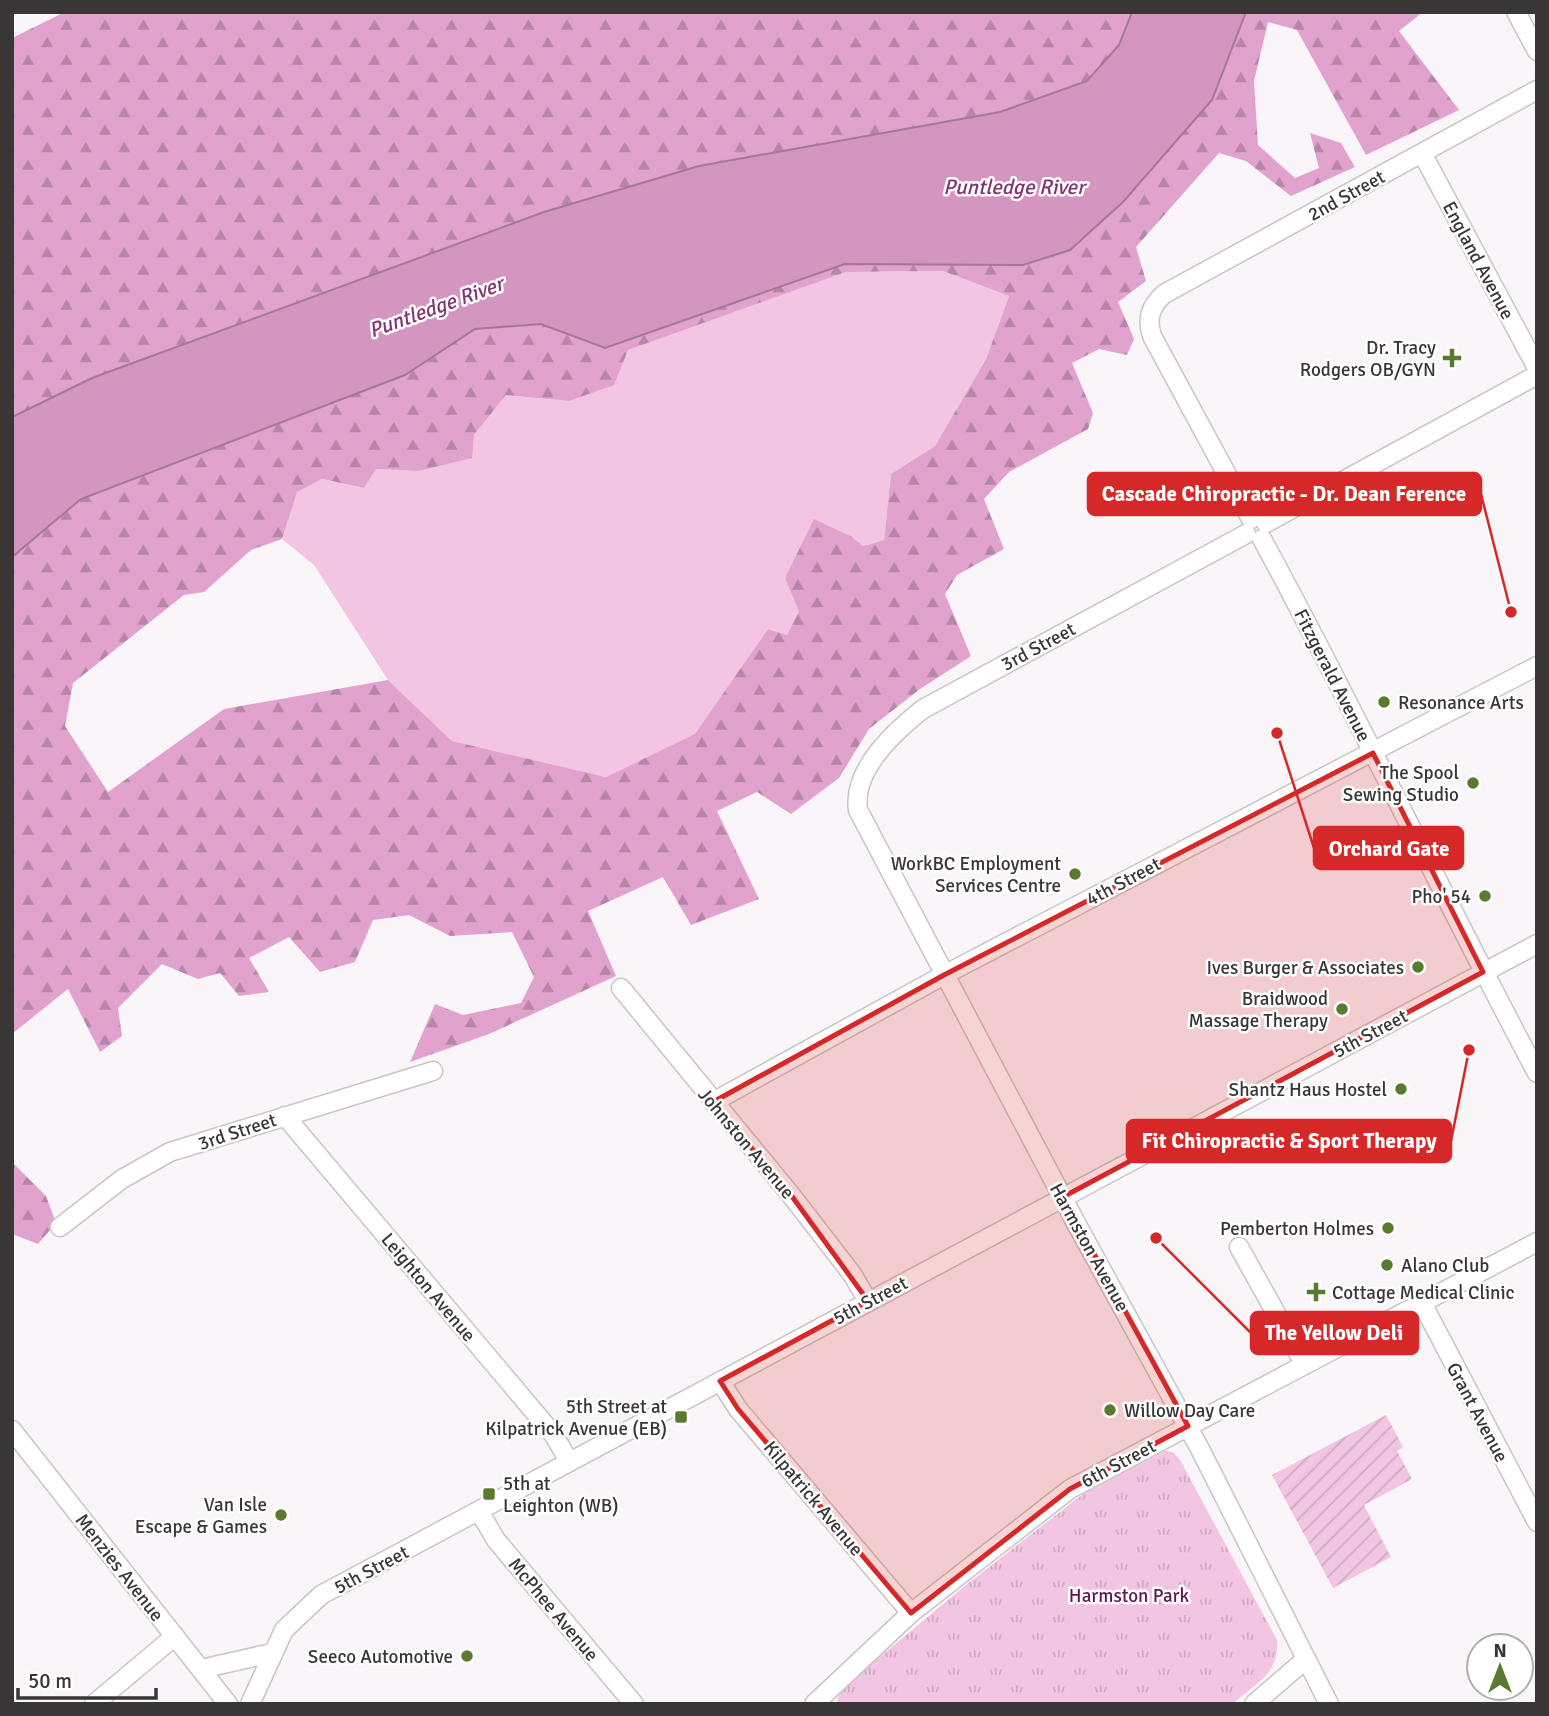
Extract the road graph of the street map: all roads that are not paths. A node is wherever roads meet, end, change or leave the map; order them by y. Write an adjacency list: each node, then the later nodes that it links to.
1 (1516, 12): 2 (street)
2 (1537, 51)
3 (1537, 90): 4 (street, 2nd Street)
4 (1422, 153): 5 (street, 2nd Street); 6 (street, England Avenue)
5 (1156, 301): 8 (street, Fitzgerald Avenue)
6 (1537, 368)
7 (1537, 375): 8 (street, 3rd Street)
8 (1256, 528): 10 (street, Fitzgerald Avenue); 11 (street, 3rd Street)
9 (1537, 666): 10 (street, 4th Street)
10 (1373, 753): 13 (street, Fitzgerald Avenue); 14 (street, 4th Street)
11 (858, 789): 14 (street, Harmston Avenue)
12 (1537, 944): 13 (street, 5th Street)
13 (1483, 972): 17 (street, Fitzgerald Avenue); 20 (street, 5th Street)
14 (944, 975): 18 (street, 4th Street); 20 (street, Harmston Avenue)
15 (621, 988): 18 (street, Johnston Avenue)
16 (433, 1071): 19 (street, 3rd Street)
17 (1537, 1073)
18 (713, 1102): 24 (street, Johnston Avenue)
19 (285, 1116): 21 (street, 3rd Street); 30 (street, Leighton Avenue)
20 (1063, 1197): 24 (street, 5th Street); 28 (street, Harmston Avenue)
21 (60, 1227)
22 (1537, 1242): 25 (street, 6th Street)
23 (1239, 1247): 26 (street)
24 (868, 1301): 27 (street, 5th Street)
25 (1421, 1301): 26 (street, 6th Street); 32 (street, Grant Avenue)
26 (1305, 1365): 28 (street, 6th Street)
27 (720, 1381): 30 (street, 5th Street); 33 (street, Kilpatrick Avenue)
28 (1188, 1426): 33 (street, 6th Street); 36 (street, Harmston Avenue)
29 (12, 1430): 34 (street, Menzies Avenue)
30 (569, 1461): 31 (street, 5th Street)
31 (479, 1511): 35 (street, 5th Street); 41 (street, McPhee Avenue)
32 (1537, 1522)
33 (911, 1613): 42 (street, 6th Street)
34 (175, 1636): 37 (street, Menzies Avenue); 38 (street)
35 (272, 1653): 37 (street); 40 (street, 5th Street)
36 (1306, 1660): 43 (street); 44 (street, Harmston Avenue)
37 (201, 1669): 39 (street, Menzies Avenue)
38 (94, 1704)
39 (228, 1704)
40 (250, 1704)
41 (634, 1704)
42 (814, 1704)
43 (1254, 1704)
44 (1329, 1704)

